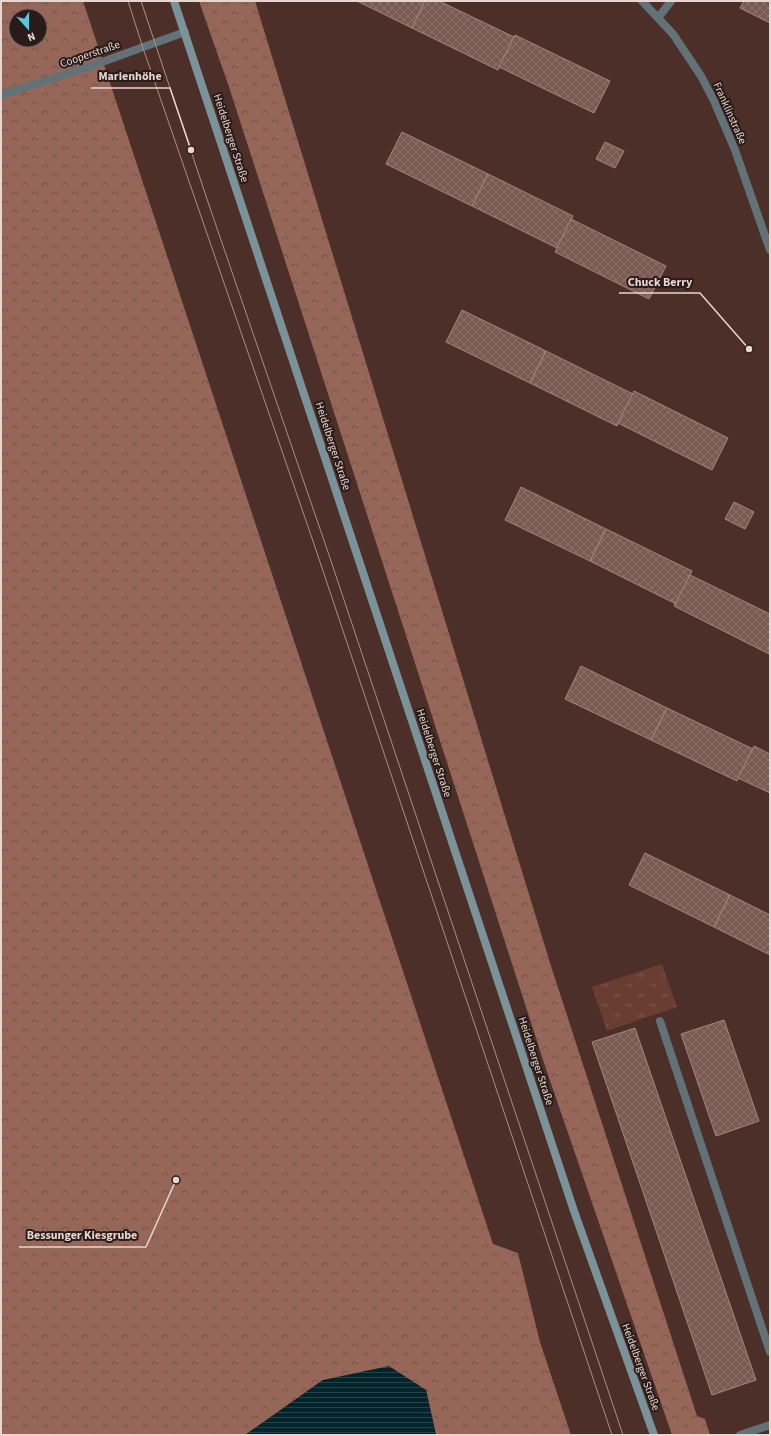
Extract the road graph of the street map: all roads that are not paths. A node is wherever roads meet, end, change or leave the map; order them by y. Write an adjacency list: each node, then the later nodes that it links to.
1 (174, 1): 5 (street, Heidelberger Straße)
2 (642, 1): 4 (street, Franklinstraße)
3 (671, 1): 4 (street)
4 (658, 18): 7 (street, Franklinstraße)
5 (185, 32): 6 (street, Cooperstraße); 11 (street, Heidelberger Straße)
6 (1, 95)
7 (770, 250)
8 (660, 1020): 9 (street)
9 (770, 1352)
10 (770, 1425): 12 (street)
11 (654, 1435)
12 (740, 1435)

